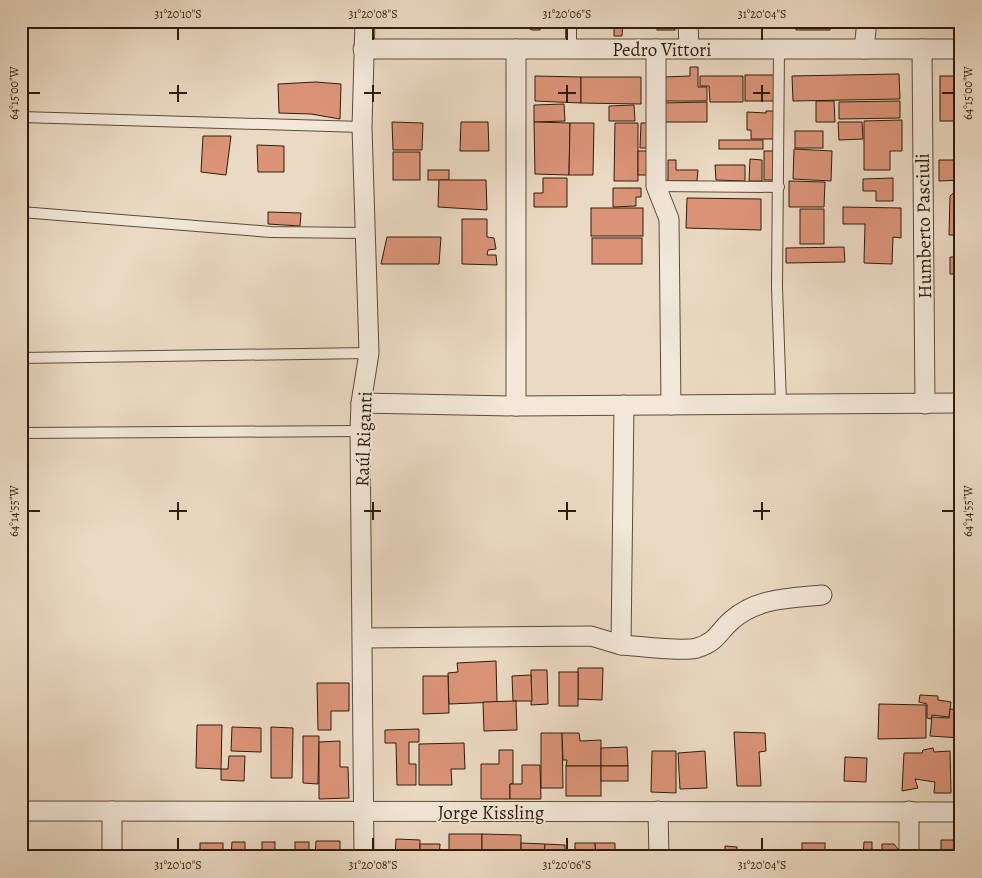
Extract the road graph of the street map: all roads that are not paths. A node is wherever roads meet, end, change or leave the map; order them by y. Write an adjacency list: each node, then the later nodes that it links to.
1 (365, 21): 5 (street, Raúl Riganti)
2 (571, 21): 7 (lane)
3 (688, 21): 9 (street)
4 (867, 21): 11 (street)
5 (363, 49): 6 (street, Pedro Vittori); 15 (street, Raúl Riganti)
6 (516, 49): 7 (street, Pedro Vittori); 28 (street)
7 (571, 49): 8 (street, Pedro Vittori)
8 (656, 49): 9 (street, Pedro Vittori); 16 (street)
9 (688, 49): 10 (street, Pedro Vittori)
10 (778, 49): 11 (street, Pedro Vittori); 17 (lane)
11 (864, 49): 12 (street, Pedro Vittori)
12 (922, 49): 13 (street, Pedro Vittori); 25 (street, Humberto Pasciuli)
13 (961, 49)
14 (21, 118): 15 (lane)
15 (362, 127): 19 (street, Raúl Riganti)
16 (656, 186): 17 (lane); 27 (street)
17 (778, 187): 24 (lane)
18 (21, 212): 19 (lane)
19 (367, 233): 20 (street, Raúl Riganti)
20 (369, 353): 21 (lane); 22 (street, Raúl Riganti)
21 (21, 358)
22 (361, 403): 28 (street); 29 (street, Raúl Riganti)
23 (961, 403): 25 (street)
24 (781, 404): 25 (street); 27 (street)
25 (925, 404)
26 (624, 405): 27 (street); 28 (street); 33 (street)
27 (671, 405)
28 (516, 406)
29 (360, 431): 30 (lane); 32 (street, Raúl Riganti)
30 (21, 434)
31 (822, 595): 33 (street)
32 (363, 638): 33 (street); 36 (street, Raúl Riganti)
33 (621, 645)
34 (21, 811): 35 (street, Jorge Kissling)
35 (112, 811): 36 (street, Jorge Kissling); 40 (street)
36 (363, 811): 37 (street, Jorge Kissling); 41 (street, Raúl Riganti)
37 (658, 811): 38 (street, Jorge Kissling); 42 (street)
38 (909, 811): 39 (street, Jorge Kissling); 43 (street)
39 (961, 812)
40 (112, 857)
41 (364, 857)
42 (659, 857)
43 (909, 857)

